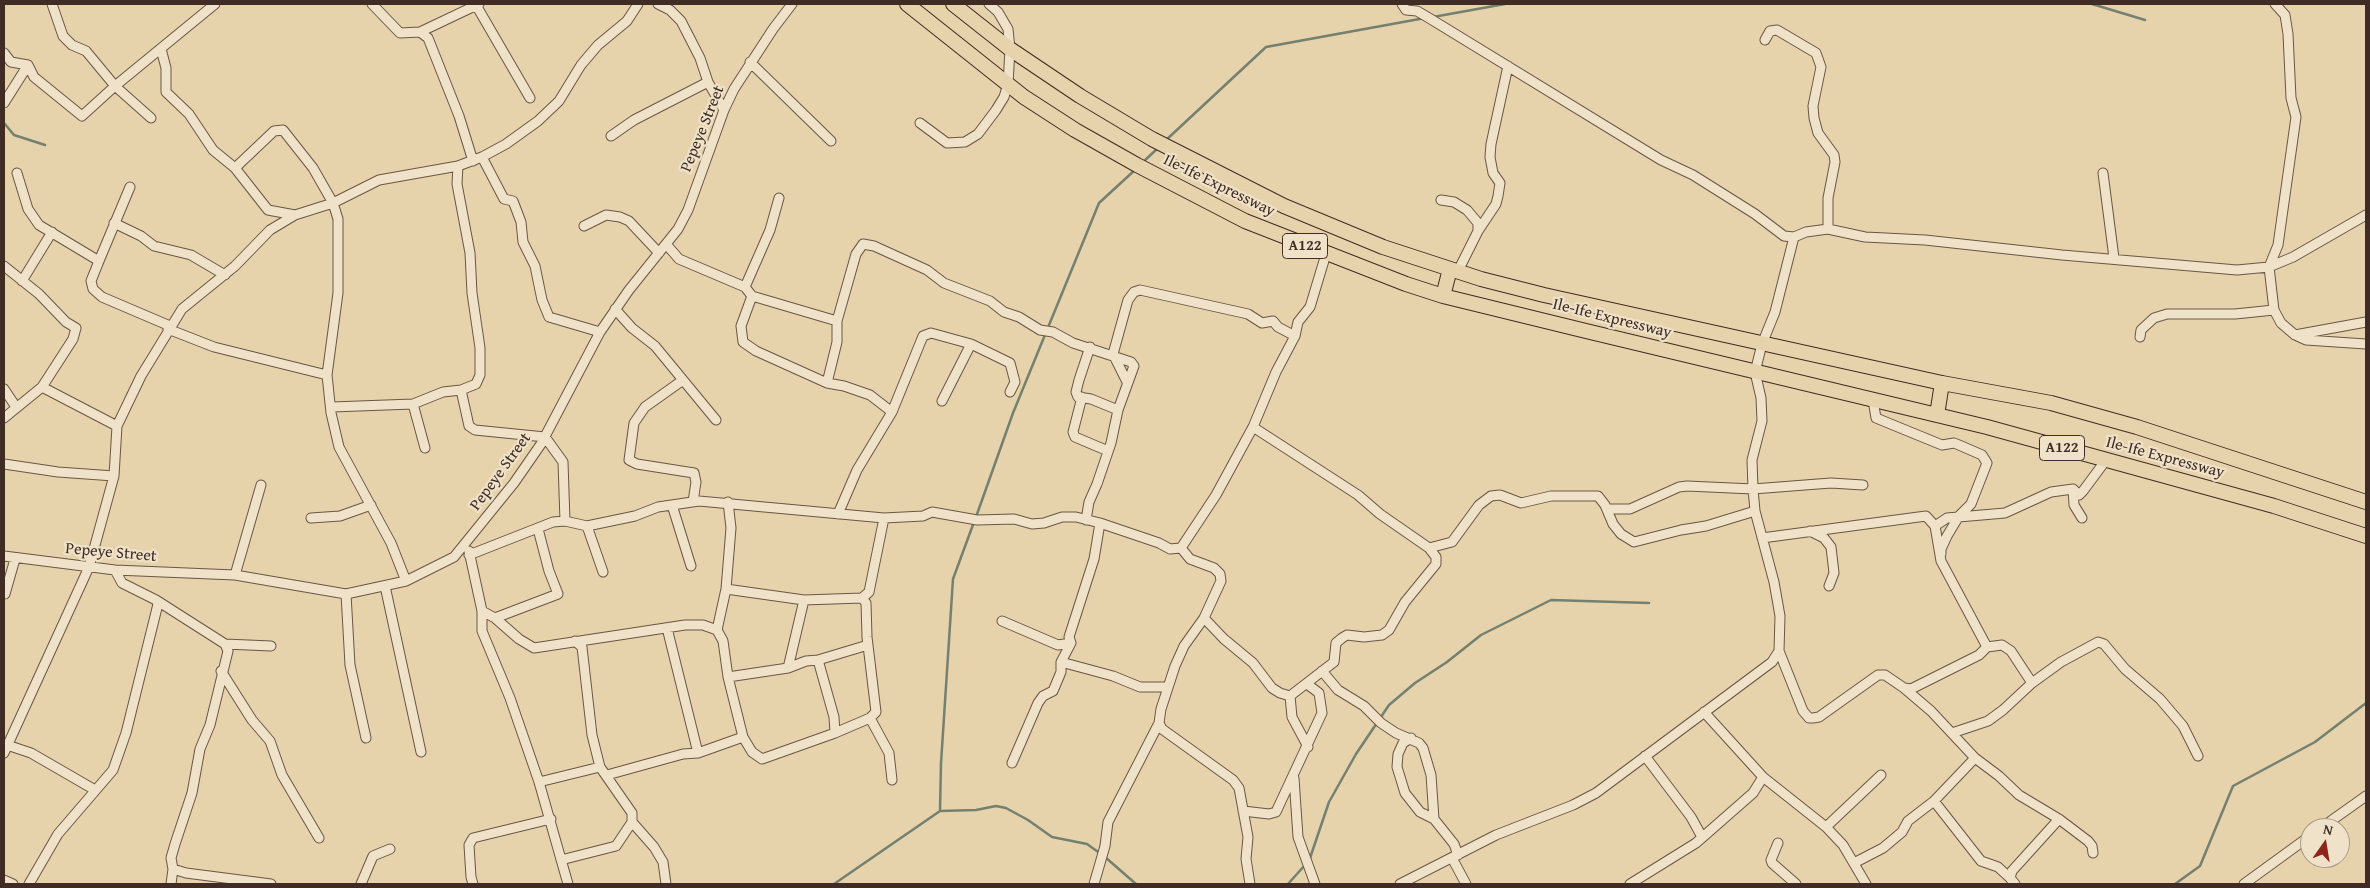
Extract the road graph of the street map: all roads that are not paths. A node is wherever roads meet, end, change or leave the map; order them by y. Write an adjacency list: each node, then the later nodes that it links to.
1 (52, 4): 25 (street)
2 (200, 4): 14 (street)
3 (215, 4): 14 (street)
4 (372, 4): 15 (street)
5 (477, 4): 15 (street); 26 (street)
6 (638, 4): 33 (street)
7 (658, 4): 23 (street)
8 (792, 4): 20 (street, Pepeye Street)
9 (907, 4): 24 (highway, Ile-Ife Expressway / A122)
10 (953, 4): 17 (highway, Ile-Ife Expressway / A122)
11 (990, 4): 17 (street)
12 (1402, 4): 22 (street)
13 (2275, 4): 57 (street)
14 (207, 10): 18 (street)
15 (420, 32): 34 (street)
16 (1765, 40): 47 (street)
17 (1010, 49): 24 (street); 58 (highway, Ile-Ife Expressway / A122)
18 (161, 50): 25 (street); 36 (street)
19 (4, 54): 21 (street)
20 (750, 62): 28 (street, Pepeye Street); 32 (street)
21 (28, 65): 25 (street); 27 (street)
22 (1508, 66): 48 (street); 50 (street)
23 (708, 82): 28 (street); 31 (street)
24 (1008, 84): 30 (street); 53 (highway, Ile-Ife Expressway / A122)
25 (115, 86): 29 (street)
26 (530, 98)
27 (4, 103)
28 (724, 110): 51 (street, Pepeye Street)
29 (151, 118)
30 (920, 123)
31 (611, 136)
32 (831, 141)
33 (482, 157): 34 (street); 69 (street)
34 (473, 161): 35 (street)
35 (458, 166): 42 (street); 86 (street)
36 (235, 168): 42 (street); 43 (street)
37 (17, 173): 49 (street)
38 (2103, 173): 54 (street)
39 (130, 187): 45 (street)
40 (779, 198): 61 (street)
41 (1441, 200): 48 (street)
42 (333, 203): 43 (street); 79 (street)
43 (295, 215): 59 (street)
44 (2366, 215): 57 (street)
45 (114, 223): 55 (street); 59 (street)
46 (584, 226): 52 (street)
47 (1828, 229): 50 (street); 54 (street)
48 (1478, 231): 58 (street)
49 (52, 232): 55 (street); 60 (street)
50 (1794, 237): 74 (street)
51 (666, 244): 52 (street, Pepeye Street); 61 (street)
52 (659, 253): 64 (street, Pepeye Street)
53 (1326, 254): 63 (highway, Ile-Ife Expressway / A122); 71 (street)
54 (2114, 258): 57 (street)
55 (99, 261): 68 (street)
56 (4, 266): 60 (street)
57 (2268, 267): 65 (street)
58 (1454, 270): 63 (highway); 74 (highway, Ile-Ife Expressway / A122)
59 (225, 275): 68 (street)
60 (22, 281): 84 (street)
61 (745, 287): 62 (street)
62 (752, 296): 66 (street); 83 (street)
63 (1443, 296): 78 (highway, Ile-Ife Expressway / A122)
64 (615, 309): 69 (street, Pepeye Street); 80 (street)
65 (2274, 310): 70 (street); 72 (street)
66 (837, 321): 76 (street); 83 (street)
67 (2366, 322): 70 (street)
68 (169, 328): 79 (street); 99 (street)
69 (600, 332): 101 (street, Pepeye Street)
70 (2295, 335): 75 (street)
71 (1295, 336): 77 (street); 100 (street)
72 (2140, 337)
73 (970, 344): 87 (street); 90 (street); 95 (street)
74 (1762, 344): 78 (street); 82 (highway, Ile-Ife Expressway / A122)
75 (2366, 344)
76 (1090, 347): 77 (street); 88 (street)
77 (1113, 354): 81 (street); 81 (street)
78 (1755, 372): 89 (highway, Ile-Ife Expressway / A122); 109 (street)
79 (327, 375): 93 (street)
80 (683, 380): 98 (street); 111 (street)
81 (1127, 382): 94 (street)
82 (1942, 382): 96 (highway); 113 (highway, Ile-Ife Expressway / A122)
83 (827, 383): 95 (street)
84 (42, 387): 92 (street); 99 (street)
85 (4, 389): 92 (street)
86 (461, 390): 91 (street); 101 (street)
87 (1010, 392)
88 (1082, 397): 94 (street); 103 (street)
89 (1873, 400): 96 (highway, Ile-Ife Expressway / A122); 119 (street)
90 (942, 401)
91 (413, 404): 93 (street); 102 (street)
92 (16, 407): 97 (street)
93 (332, 407): 114 (street)
94 (1118, 410): 103 (street)
95 (892, 412): 118 (street)
96 (1937, 415): 104 (highway, Ile-Ife Expressway / A122)
97 (4, 418)
98 (716, 420)
99 (117, 426): 106 (street)
100 (1253, 427): 133 (street); 134 (street)
101 (545, 437): 124 (street); 132 (street, Pepeye Street)
102 (425, 448)
103 (1108, 451): 123 (street)
104 (2106, 460): 110 (street); 130 (highway, Ile-Ife Expressway / A122)
105 (4, 464): 106 (street)
106 (114, 476): 140 (street)
107 (1863, 484): 109 (street)
108 (261, 486): 143 (street)
109 (1752, 488): 116 (street); 117 (street)
110 (2073, 489): 119 (street); 122 (street)
111 (694, 502): 112 (street); 115 (street)
112 (728, 502): 118 (street); 147 (street)
113 (2366, 502)
114 (371, 505): 120 (street); 144 (street)
115 (672, 505): 126 (street); 139 (street)
116 (1607, 509): 117 (street); 134 (street)
117 (1755, 511): 131 (street)
118 (838, 514): 121 (street)
119 (1960, 516): 127 (street); 138 (street)
120 (311, 518)
121 (884, 518): 123 (street); 150 (street)
122 (2082, 518)
123 (1086, 520): 125 (street)
124 (565, 521): 126 (street); 128 (street)
125 (1100, 523): 133 (street); 160 (street)
126 (587, 526): 142 (street)
127 (1935, 526): 129 (street); 138 (street)
128 (538, 529): 135 (street); 154 (street)
129 (1810, 531): 131 (street); 146 (street)
130 (2366, 536)
131 (1762, 538): 165 (street)
132 (469, 541): 135 (street); 144 (street, Pepeye Street)
133 (1182, 548): 155 (street)
134 (1429, 548): 172 (street)
135 (469, 555): 153 (street)
136 (4, 556): 137 (street, Pepeye Street)
137 (15, 558): 140 (street, Pepeye Street); 148 (street)
138 (1941, 560): 164 (street)
139 (691, 566)
140 (89, 567): 141 (street, Pepeye Street); 188 (street)
141 (115, 570): 143 (street, Pepeye Street); 151 (street)
142 (603, 572)
143 (235, 575): 149 (street, Pepeye Street)
144 (406, 580): 145 (street, Pepeye Street)
145 (385, 586): 149 (street, Pepeye Street); 189 (street)
146 (1829, 586)
147 (726, 589): 152 (street); 158 (street)
148 (5, 594)
149 (346, 594): 185 (street)
150 (862, 598): 152 (street); 162 (street)
151 (156, 600): 161 (street); 201 (street)
152 (804, 600): 169 (street)
153 (482, 611): 154 (street); 200 (street)
154 (495, 618): 159 (street)
155 (1204, 618): 176 (street); 178 (street)
156 (1002, 621): 160 (street)
157 (667, 628): 158 (street); 159 (street); 190 (street)
158 (716, 630): 173 (street)
159 (576, 641): 195 (street)
160 (1071, 643): 167 (street)
161 (225, 644): 163 (street); 171 (street)
162 (868, 645): 166 (street); 180 (street)
163 (271, 646)
164 (1987, 647): 174 (street); 177 (street)
165 (1779, 650): 168 (street); 170 (street)
166 (818, 660): 169 (street); 182 (street)
167 (1061, 662): 176 (street); 194 (street)
168 (1772, 662): 170 (street); 179 (street)
169 (788, 668): 173 (street)
170 (1786, 669): 177 (street)
171 (221, 671): 213 (street); 221 (street)
172 (1322, 671): 175 (street); 186 (street)
173 (728, 677): 184 (street)
174 (2032, 683): 183 (street); 192 (street)
175 (1307, 684): 178 (street); 187 (street)
176 (1168, 687): 181 (street)
177 (1904, 688): 183 (street)
178 (1290, 696): 187 (street)
179 (1704, 712): 191 (street); 198 (street)
180 (870, 718): 182 (street); 199 (street)
181 (1159, 723): 205 (street); 232 (street)
182 (835, 733): 184 (street)
183 (1952, 733): 193 (street)
184 (743, 737): 190 (street)
185 (366, 738)
186 (1411, 738): 208 (street); 208 (street)
187 (1308, 747): 202 (street)
188 (5, 749): 201 (street)
189 (421, 752)
190 (698, 753): 196 (street)
191 (1645, 756): 212 (street); 218 (street)
192 (2198, 756)
193 (1975, 758): 204 (street); 209 (street)
194 (1012, 763)
195 (600, 767): 196 (street); 200 (street)
196 (607, 775): 210 (street)
197 (1882, 775): 211 (street)
198 (1763, 777): 211 (street); 212 (street)
199 (892, 780)
200 (539, 782): 207 (street)
201 (95, 790): 225 (street)
202 (1289, 795): 205 (street); 234 (street)
203 (2366, 796): 206 (street)
204 (1934, 801): 220 (street); 223 (street)
205 (1243, 811): 233 (street)
206 (2335, 818)
207 (551, 819): 219 (street); 229 (street)
208 (1434, 819): 218 (street)
209 (2058, 819): 217 (street); 223 (street)
210 (632, 822): 219 (street); 231 (street)
211 (1826, 827): 220 (street)
212 (1702, 837): 237 (street)
213 (319, 838)
214 (1778, 843): 238 (street)
215 (2300, 843): 240 (street)
216 (390, 849): 228 (street)
217 (2093, 853)
218 (1455, 857): 235 (street); 236 (street)
219 (561, 860): 230 (street)
220 (1854, 863): 239 (street)
221 (173, 869): 226 (street); 227 (street)
222 (4, 880): 224 (street)
223 (2012, 881)
224 (13, 884)
225 (29, 884)
226 (171, 884)
227 (271, 884)
228 (361, 884)
229 (473, 884)
230 (568, 884)
231 (666, 884)
232 (1094, 884)
233 (1250, 884)
234 (1315, 884)
235 (1400, 884)
236 (1466, 884)
237 (1630, 884)
238 (1796, 884)
239 (1866, 884)
240 (2244, 884)

